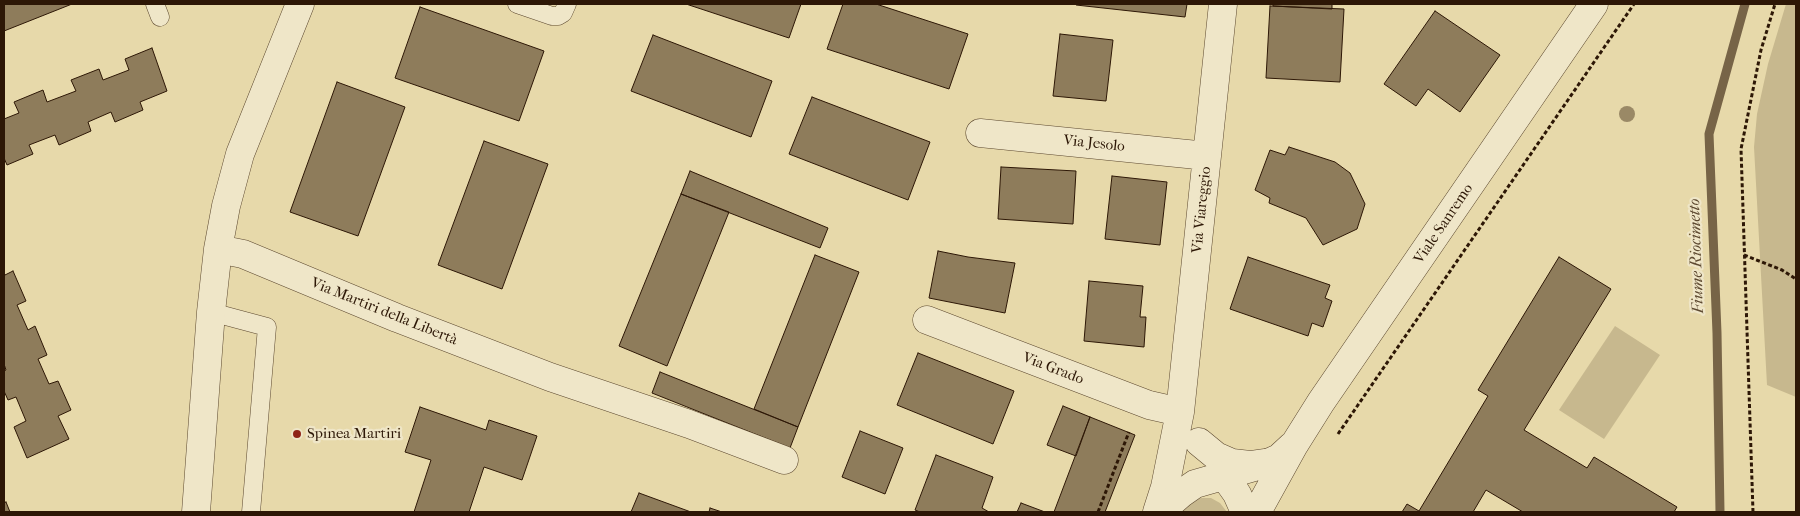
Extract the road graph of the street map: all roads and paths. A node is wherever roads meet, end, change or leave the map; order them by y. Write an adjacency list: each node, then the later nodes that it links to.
1 (300, 4): 10 (street)
2 (517, 4): 3 (lane)
3 (567, 4)
4 (1223, 4): 9 (street, Via Viareggio)
5 (1594, 4): 19 (street, Viale Sanremo)
6 (1634, 4): 17 (path)
7 (1775, 4): 11 (path)
8 (980, 133): 9 (street, Via Jesolo)
9 (1207, 156): 15 (street, Via Viareggio)
10 (218, 249): 13 (street); 20 (street, Via Martiri della Libertà)
11 (1744, 255): 12 (path); 29 (path)
12 (1796, 279)
13 (211, 312): 23 (street); 24 (lane)
14 (927, 320): 15 (street, Via Grado)
15 (1180, 414): 18 (street); 26 (street, Via Viareggio)
16 (1129, 432): 25 (path)
17 (1336, 437)
18 (1198, 442): 21 (street); 22 (street)
19 (1294, 445): 21 (street, Viale Sanremo); 28 (street, Viale Sanremo)
20 (784, 460)
21 (1268, 463): 22 (street, Viale Sanremo)
22 (1225, 477): 26 (street, Viale Sanremo); 27 (street)
23 (196, 512)
24 (251, 512)
25 (1098, 512)
26 (1158, 512)
27 (1245, 512)
28 (1256, 512)
29 (1752, 512)

